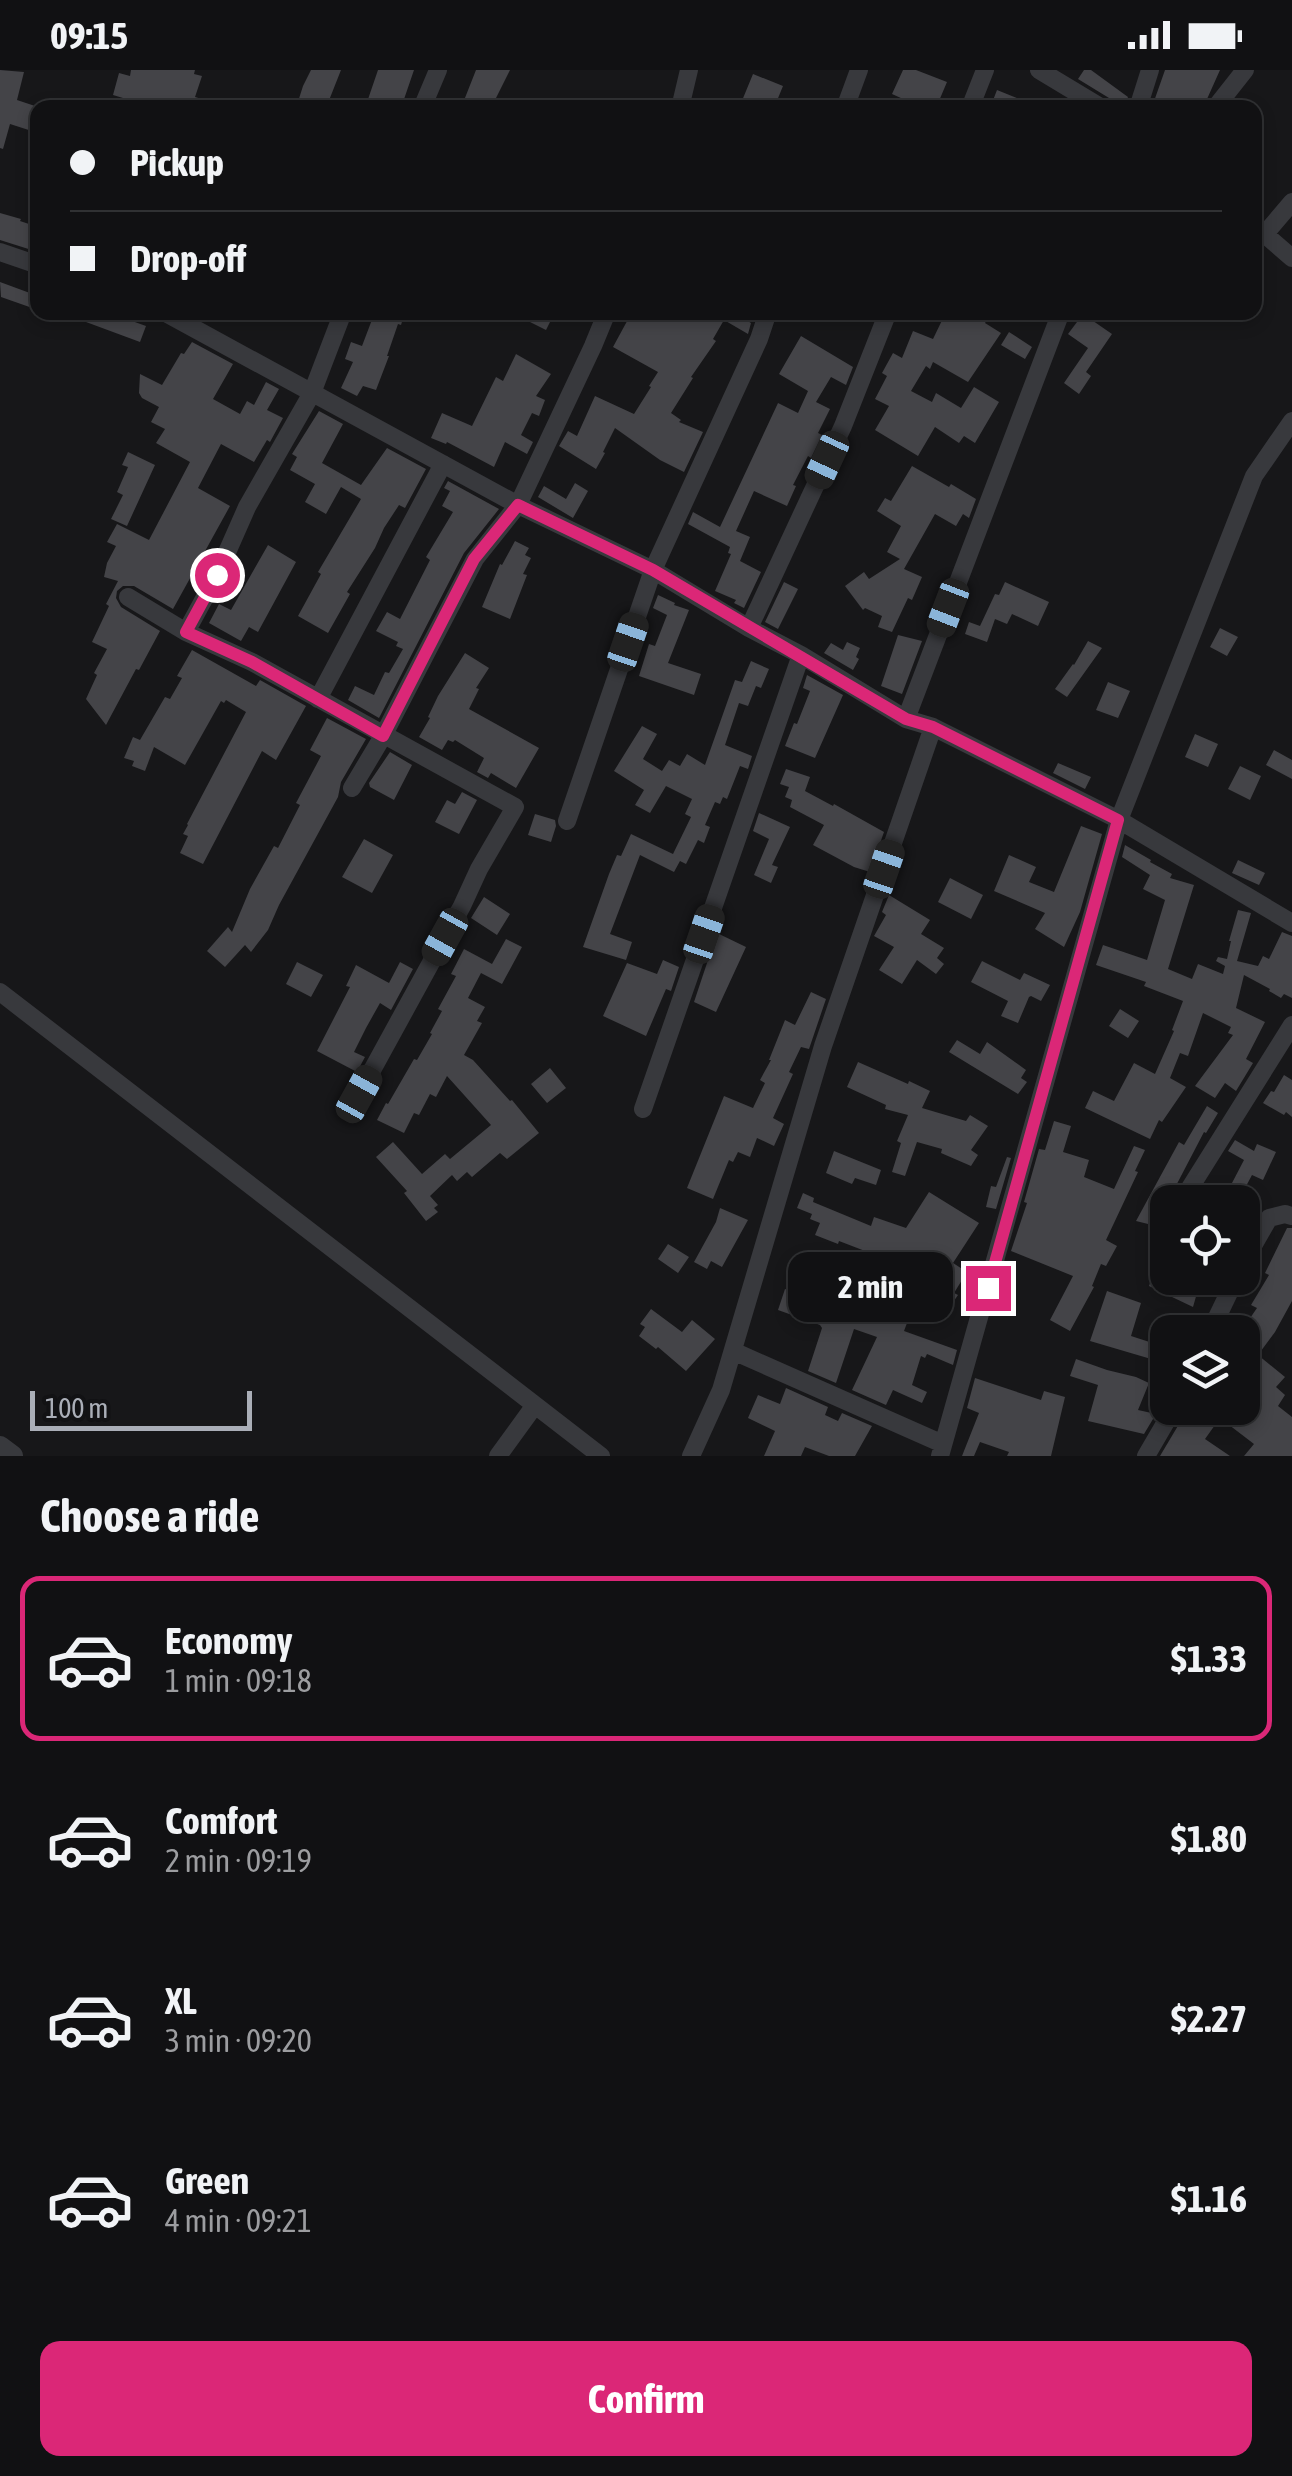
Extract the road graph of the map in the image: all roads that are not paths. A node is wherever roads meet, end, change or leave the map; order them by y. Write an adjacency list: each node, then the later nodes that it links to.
1 (438, 70): 8 (street)
2 (689, 70): 9 (street)
3 (859, 70): 10 (street)
4 (985, 70): 11 (street)
5 (1040, 70): 12 (street)
6 (1150, 70): 13 (street)
7 (1246, 70): 14 (street)
8 (425, 100)
9 (682, 100)
10 (848, 100)
11 (973, 100)
12 (1089, 100)
13 (1141, 100)
14 (1222, 100)
15 (1292, 202): 16 (street)
16 (1262, 228)
17 (1262, 232): 19 (street)
18 (0, 252): 20 (street)
19 (1292, 258)
20 (30, 262)
21 (179, 320): 27 (street)
22 (340, 320): 27 (street)
23 (604, 320): 30 (street)
24 (765, 320): 31 (street)
25 (885, 320): 33 (street)
26 (1058, 320): 37 (street)
27 (312, 393): 29 (street); 34 (street)
28 (1292, 421): 41 (street)
29 (443, 464): 30 (street); 36 (street)
30 (518, 505): 31 (street); 39 (street)
31 (653, 570): 33 (street); 42 (street)
32 (128, 597): 34 (street)
33 (749, 628): 35 (street)
34 (186, 632): 36 (street)
35 (800, 655): 37 (street); 47 (street)
36 (318, 699): 39 (street)
37 (906, 719): 38 (street)
38 (933, 727): 41 (street); 51 (street)
39 (383, 736): 40 (street); 46 (street)
40 (352, 788)
41 (1118, 820): 43 (street); 55 (street)
42 (567, 821)
43 (1292, 923)
44 (0, 992): 52 (street)
45 (1292, 1025): 48 (street)
46 (359, 1094)
47 (643, 1109)
48 (1192, 1185)
49 (1292, 1216): 50 (street)
50 (1260, 1233)
51 (733, 1351): 55 (street); 59 (street)
52 (535, 1405): 57 (street); 58 (street)
53 (1164, 1425): 60 (street)
54 (0, 1447): 56 (street)
55 (941, 1450)
56 (12, 1456)
57 (498, 1456)
58 (601, 1456)
59 (690, 1456)
60 (1146, 1456)

